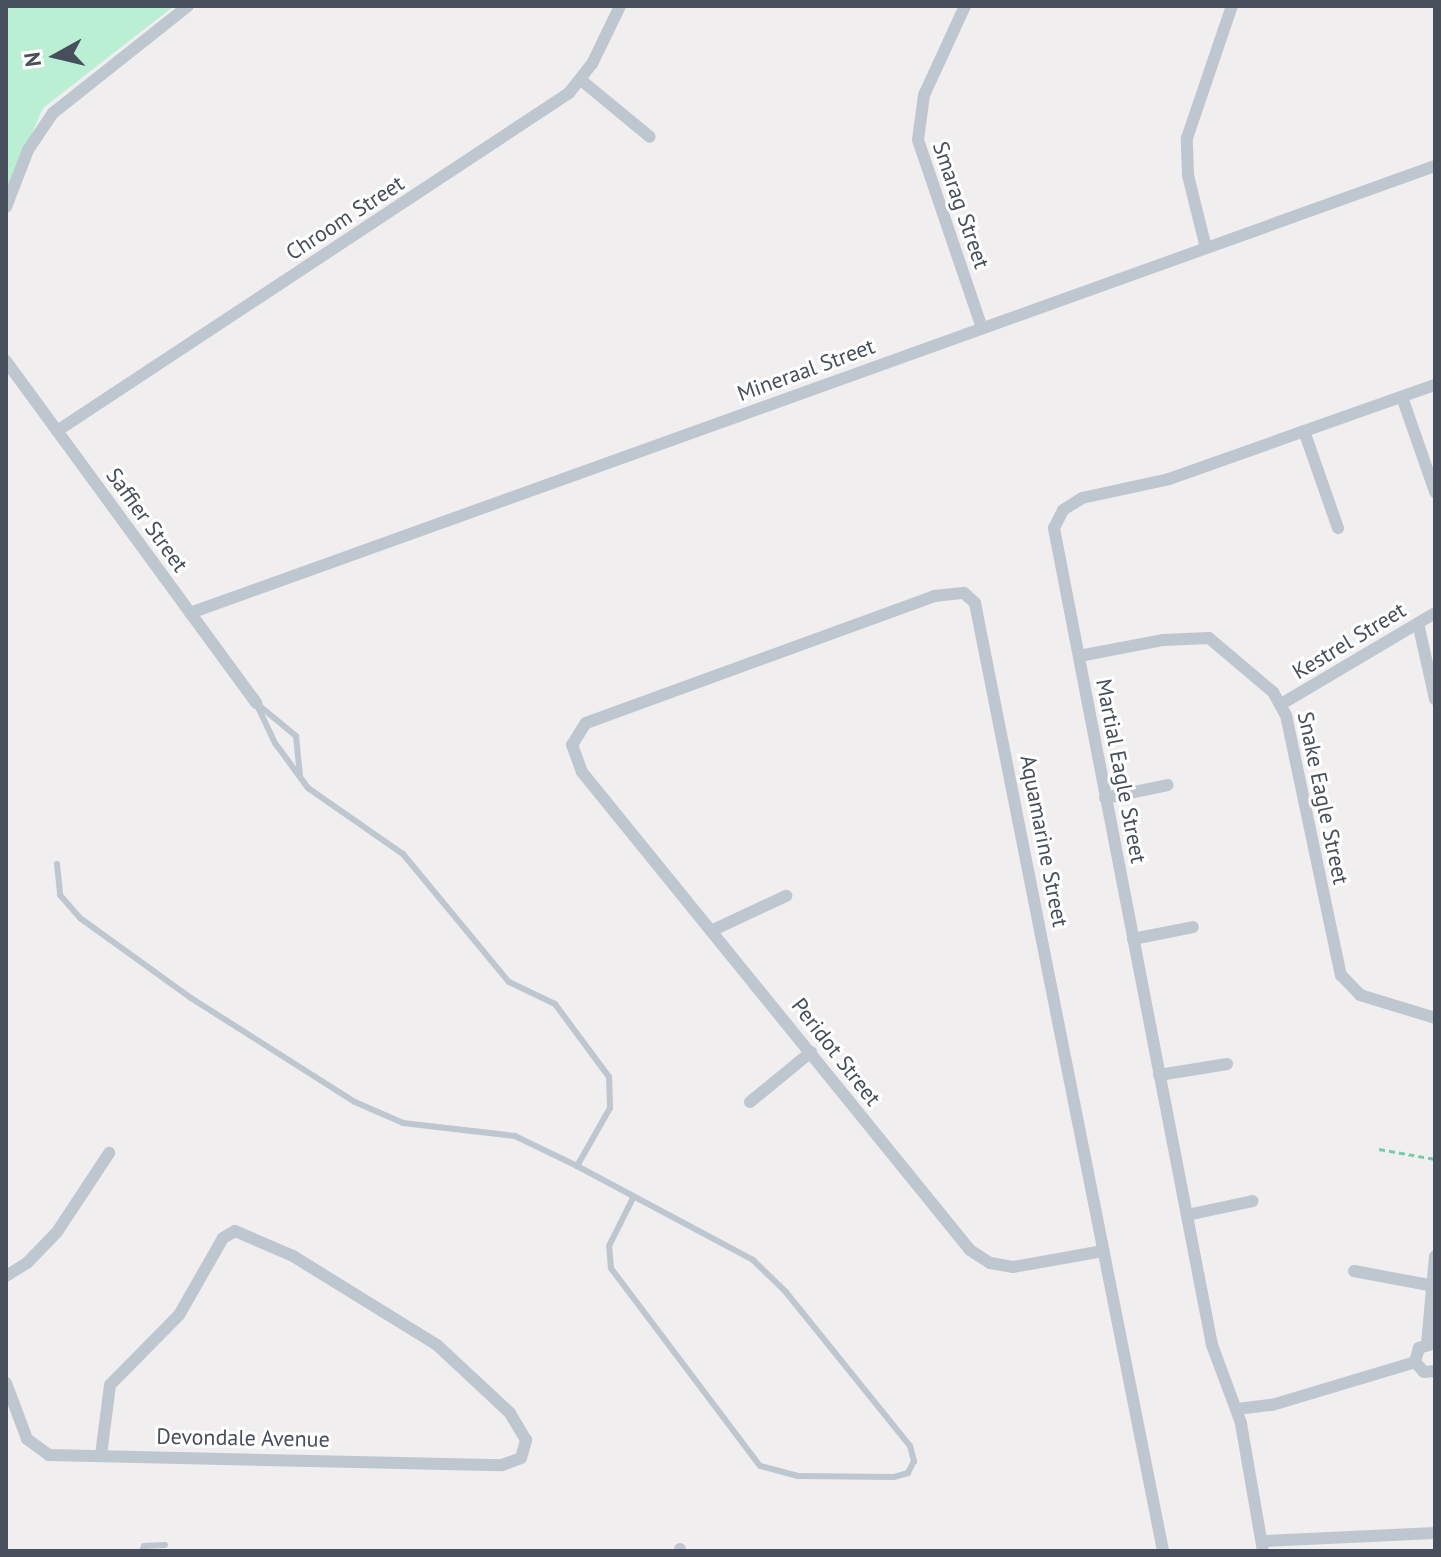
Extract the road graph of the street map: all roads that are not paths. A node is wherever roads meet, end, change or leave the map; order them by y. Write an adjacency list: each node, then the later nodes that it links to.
1 (188, 6): 8 (street)
2 (620, 6): 5 (street, Chroom Street)
3 (965, 6): 10 (street, Smarag Street)
4 (1232, 6): 9 (street)
5 (581, 80): 6 (street); 14 (street, Chroom Street)
6 (650, 137)
7 (1435, 166): 9 (street, Mineraal Street)
8 (6, 207)
9 (1206, 248): 10 (street, Mineraal Street)
10 (982, 328): 18 (street, Mineraal Street)
11 (6, 361): 14 (street, Saffier Street)
12 (1435, 385): 13 (street, Martial Eagle Street)
13 (1402, 397): 15 (street, Martial Eagle Street); 16 (street)
14 (57, 431): 18 (street, Saffier Street)
15 (1304, 431): 17 (street); 21 (street, Martial Eagle Street)
16 (1435, 492)
17 (1338, 528)
18 (190, 613): 23 (street, Saffier Street)
19 (1435, 613): 20 (street, Kestrel Street)
20 (1418, 623): 22 (street); 24 (street, Kestrel Street)
21 (1079, 656): 24 (street, Snake Eagle Street); 28 (street, Martial Eagle Street)
22 (1435, 699)
23 (256, 703): 26 (lane); 26 (lane)
24 (1283, 703): 34 (street, Snake Eagle Street)
25 (582, 772): 32 (street, Peridot Street); 44 (street, Aquamarine Street)
26 (300, 776): 40 (lane)
27 (1168, 785): 28 (street)
28 (1105, 798): 33 (street, Martial Eagle Street)
29 (57, 864): 40 (lane)
30 (786, 896): 32 (street)
31 (1193, 927): 33 (street)
32 (713, 930): 35 (street, Peridot Street)
33 (1133, 939): 37 (street, Martial Eagle Street)
34 (1435, 1018)
35 (811, 1052): 38 (street); 44 (street, Peridot Street)
36 (1227, 1064): 37 (street)
37 (1159, 1075): 43 (street, Martial Eagle Street)
38 (750, 1102)
39 (109, 1153): 47 (street)
40 (577, 1166): 41 (lane)
41 (633, 1198): 41 (lane)
42 (1253, 1201): 43 (street)
43 (1187, 1215): 54 (street, Martial Eagle Street)
44 (1103, 1251): 62 (street, Aquamarine Street)
45 (1435, 1256): 48 (street)
46 (1354, 1271): 48 (street)
47 (6, 1276)
48 (1429, 1285): 49 (street)
49 (1431, 1345): 50 (street)
50 (1415, 1362): 51 (street); 53 (street)
51 (1433, 1372)
52 (6, 1383): 56 (street, Devondale Avenue)
53 (1272, 1405): 54 (street); 55 (street)
54 (1237, 1409): 55 (street, Martial Eagle Street)
55 (1241, 1423): 60 (street, Martial Eagle Street)
56 (101, 1455): 56 (street, Devondale Avenue)
57 (1435, 1533): 58 (street)
58 (1388, 1536): 60 (street); 63 (street)
59 (165, 1545): 61 (lane)
60 (1264, 1546)
61 (142, 1551)
62 (1163, 1551)
63 (1389, 1551)

